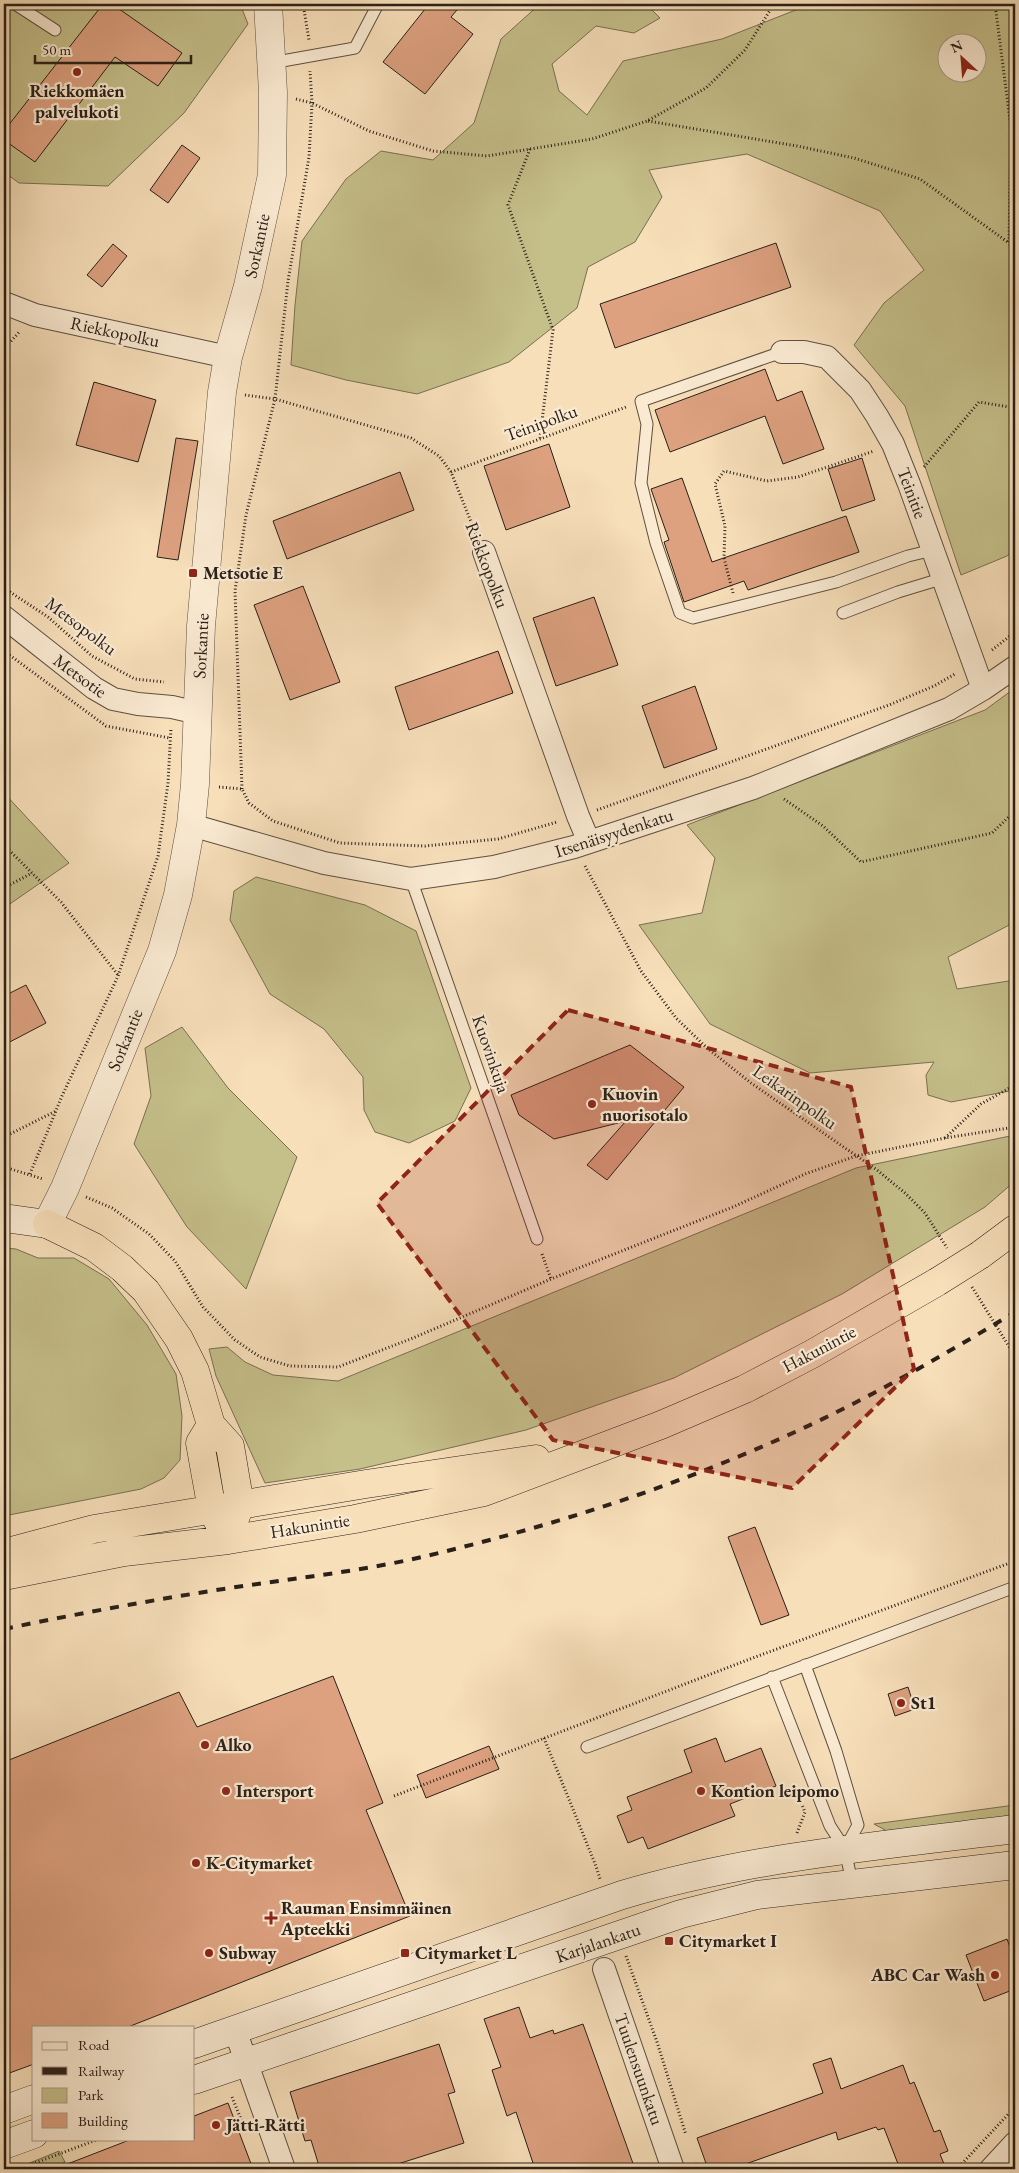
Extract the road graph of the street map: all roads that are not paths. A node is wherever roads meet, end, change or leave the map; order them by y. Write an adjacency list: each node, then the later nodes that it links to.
1 (16, 4): 4 (lane)
2 (268, 4): 5 (main road, Sorkantie)
3 (378, 4): 5 (lane)
4 (55, 30)
5 (271, 63): 8 (main road, Sorkantie)
6 (4, 303): 8 (street, Riekkopolku)
7 (782, 352): 9 (street, Teinitie); 9 (lane)
8 (228, 356): 16 (main road, Sorkantie)
9 (933, 550): 11 (street, Teinitie)
10 (484, 552): 18 (street, Riekkopolku)
11 (944, 578): 12 (lane); 15 (street, Teinitie)
12 (843, 614)
13 (4, 617): 16 (street, Metsotie)
14 (1015, 667): 15 (street, Itsenäisyydenkatu)
15 (983, 690): 18 (street, Itsenäisyydenkatu)
16 (198, 713): 17 (main road, Sorkantie)
17 (191, 825): 19 (street, Itsenäisyydenkatu); 21 (main road, Sorkantie)
18 (582, 845): 19 (street, Itsenäisyydenkatu)
19 (412, 879): 23 (lane, Kuovinkuja)
20 (4, 1218): 21 (main road)
21 (47, 1224): 24 (highway)
22 (1015, 1229): 25 (highway, Hakunintie, bridge)
23 (537, 1239)
24 (211, 1425): 26 (highway); 27 (highway)
25 (609, 1446): 26 (highway, Hakunintie); 28 (highway, Hakunintie)
26 (240, 1505): 27 (highway, Hakunintie); 28 (highway)
27 (212, 1510): 28 (highway); 29 (highway, Hakunintie)
28 (228, 1540): 30 (highway, Hakunintie)
29 (4, 1553)
30 (4, 1576)
31 (1015, 1587): 32 (lane)
32 (806, 1665): 33 (lane); 36 (lane)
33 (772, 1678): 34 (lane); 36 (lane)
34 (587, 1747)
35 (1015, 1829): 36 (main road, Karjalankatu)
36 (845, 1849): 38 (lane); 40 (main road, Karjalankatu)
37 (1015, 1865): 38 (main road, Karjalankatu)
38 (852, 1883): 42 (main road, Karjalankatu)
39 (604, 1968): 50 (street, Tuulensuunkatu)
40 (235, 2030): 41 (main road, Karjalankatu); 42 (street)
41 (195, 2044)
42 (247, 2063): 43 (main road, Karjalankatu); 49 (street)
43 (195, 2080)
44 (32, 2100): 45 (main road)
45 (4, 2110)
46 (32, 2135): 48 (main road)
47 (1015, 2143): 51 (street)
48 (4, 2145)
49 (284, 2169)
50 (673, 2169)
51 (991, 2169)

